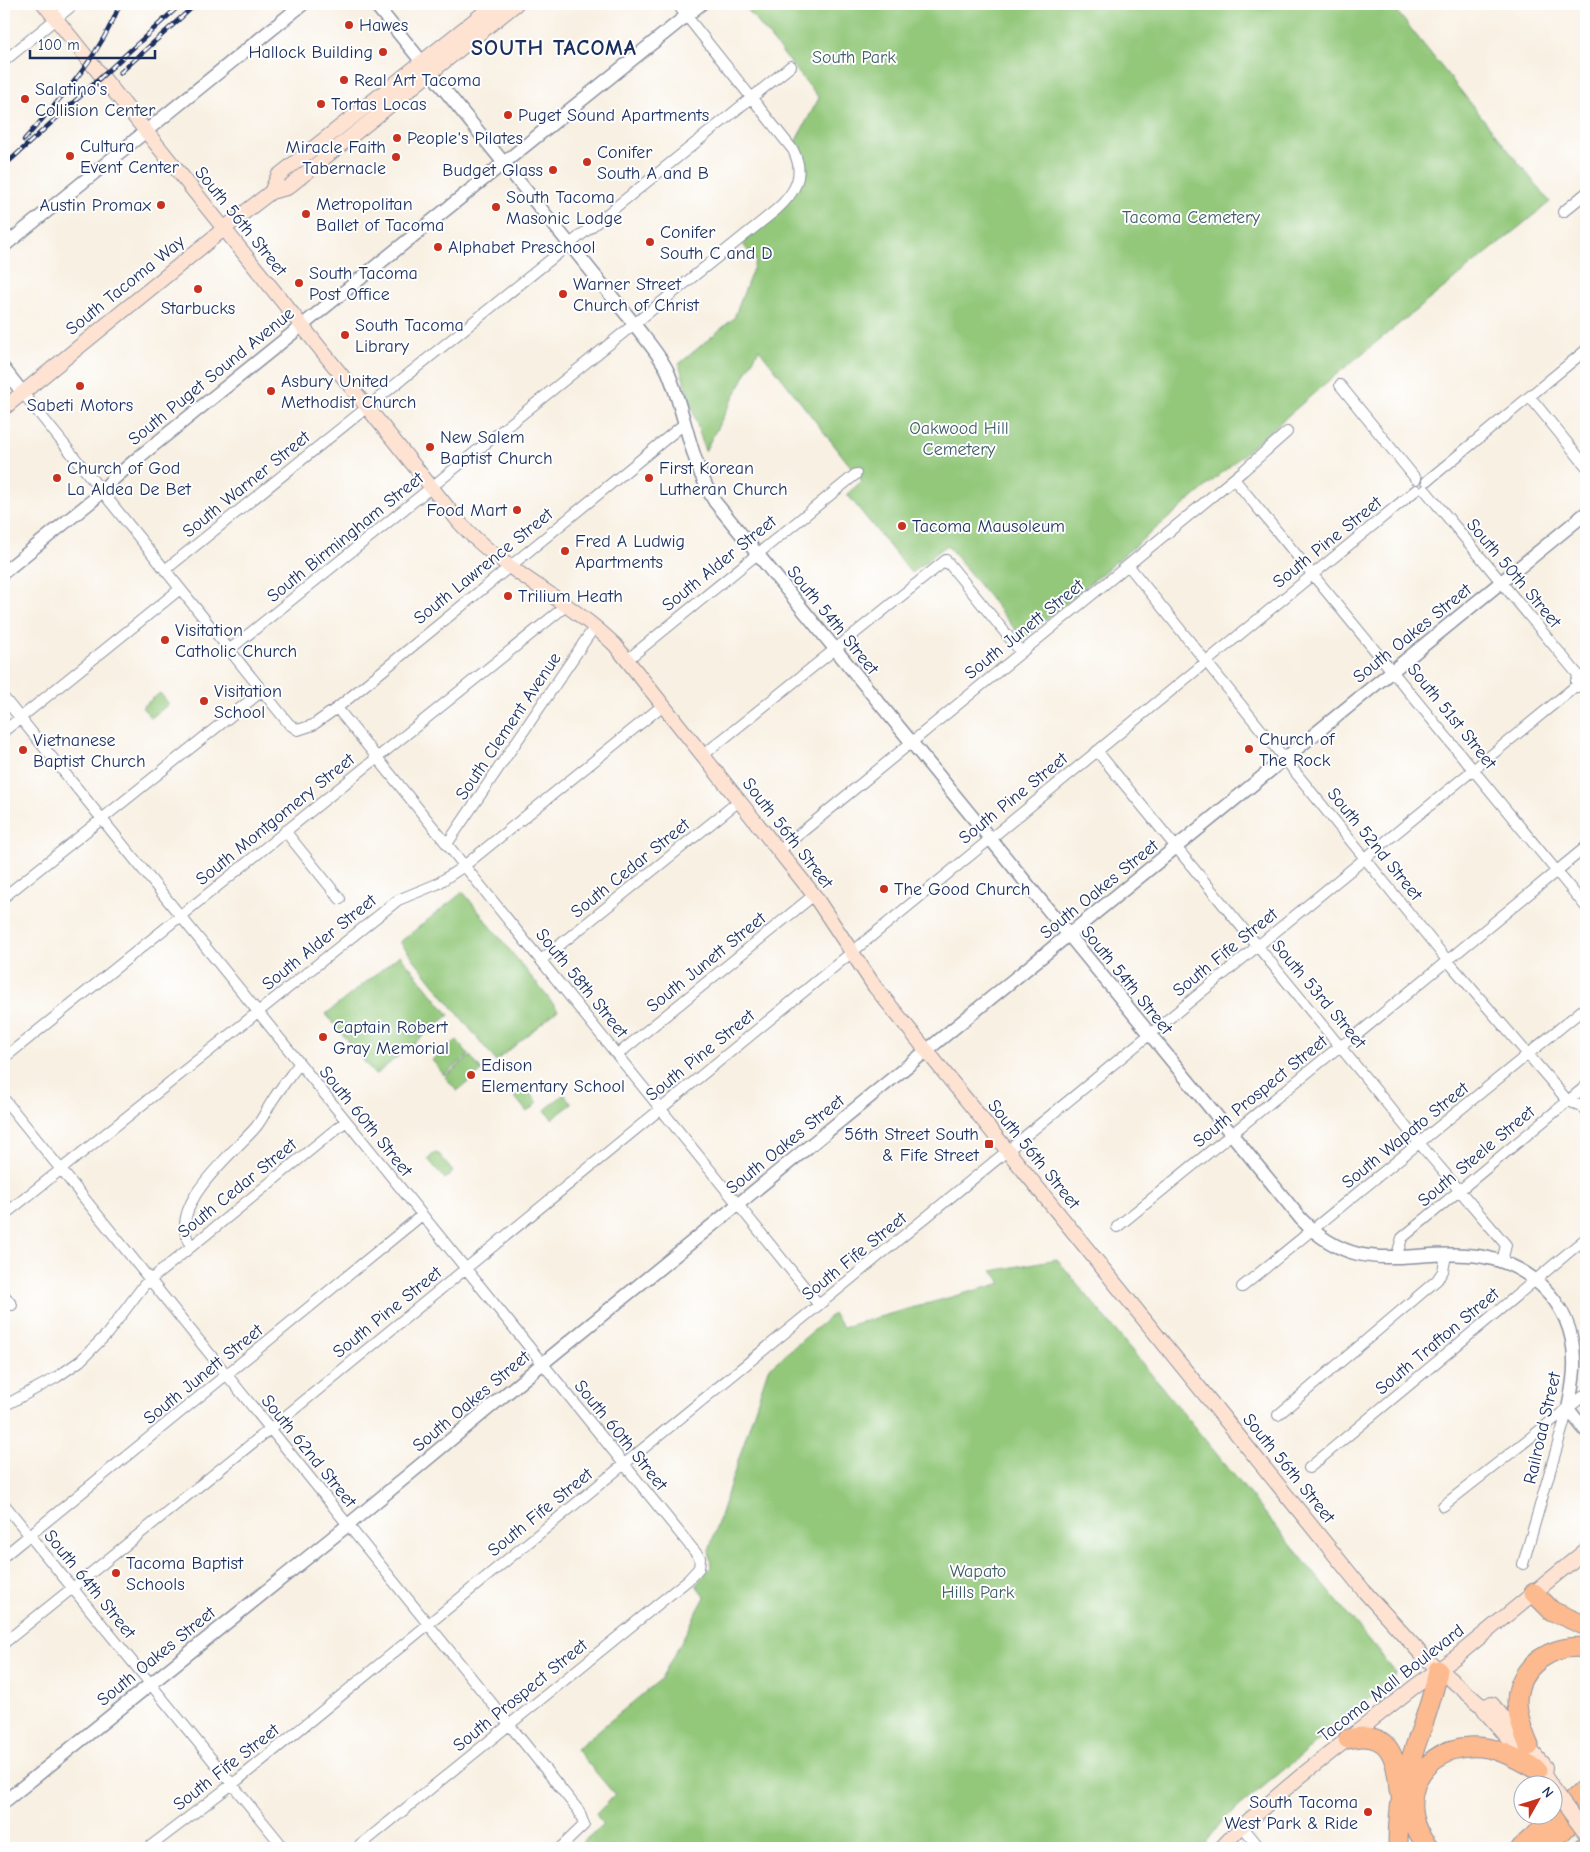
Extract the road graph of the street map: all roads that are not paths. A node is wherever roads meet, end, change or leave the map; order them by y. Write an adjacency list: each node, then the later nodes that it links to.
1 (44, 4): 10 (main road, South 56th Street)
2 (74, 4): 10 (street)
3 (303, 4): 15 (street)
4 (375, 4): 13 (street, South 54th Street)
5 (495, 4): 13 (main road, South Tacoma Way)
6 (516, 4): 13 (main road, South Tacoma Way)
7 (676, 4): 9 (street)
8 (701, 4): 9 (street, South Puget Sound Avenue)
9 (686, 16): 14 (street); 16 (street, South Puget Sound Avenue)
10 (56, 19): 11 (street); 15 (main road, South 56th Street)
11 (4, 61)
12 (791, 66): 14 (street, South Warner Street)
13 (427, 67): 16 (street, South 54th Street); 19 (main road, South Tacoma Way)
14 (752, 98): 20 (street, South Warner Street); 22 (street, South Birmingham Street)
15 (146, 131): 19 (main road, South 56th Street); 21 (street)
16 (504, 163): 20 (street, South 54th Street); 23 (street, South Puget Sound Avenue)
17 (1586, 193): 18 (street)
18 (1563, 212)
19 (224, 229): 23 (main road, South 56th Street); 27 (main road, South Tacoma Way)
20 (570, 244): 22 (street, South 54th Street); 30 (street, South Warner Street)
21 (4, 246)
22 (635, 325): 31 (street, South 54th Street); 37 (street, South Birmingham Street)
23 (302, 326): 30 (main road, South 56th Street); 38 (street, South Puget Sound Avenue)
24 (1586, 350): 28 (street, South Pine Street)
25 (4, 369): 27 (street)
26 (1340, 385): 36 (street, South 50th Street)
27 (22, 392): 29 (main road, South Tacoma Way); 38 (street)
28 (1530, 397): 33 (street); 36 (street, South Pine Street)
29 (4, 408)
30 (366, 409): 37 (main road, South 56th Street); 43 (street, South Warner Street)
31 (684, 424): 40 (street, South 54th Street); 42 (street, South Lawrence Street)
32 (1287, 432): 35 (street, South Junett Street)
33 (1586, 466)
34 (856, 474): 40 (street, South Alder Street)
35 (1234, 479): 41 (street, South Junett Street); 45 (street, South 51st Street)
36 (1421, 485): 45 (street, South Pine Street); 46 (street, South 50th Street)
37 (432, 489): 42 (main road, South 56th Street); 51 (street, South Birmingham Street)
38 (102, 492): 43 (street); 44 (street, South Puget Sound Avenue)
39 (1586, 513): 46 (street, South Oakes Street)
40 (756, 553): 50 (street, South 54th Street); 53 (street, South Alder Street)
41 (1128, 565): 52 (street, South Junett Street); 54 (street, South 52nd Street)
42 (508, 566): 48 (main road, South 56th Street); 60 (street, South Lawrence Street)
43 (165, 570): 47 (street)
44 (4, 572)
45 (1314, 574): 54 (street, South Pine Street); 55 (street, South 51st Street)
46 (1502, 582): 55 (street, South Oakes Street); 56 (street, South 50th Street)
47 (180, 590): 51 (street); 61 (street)
48 (567, 605): 49 (main road, South 56th Street); 66 (street, South Montgomery Street)
49 (595, 626): 53 (main road, South 56th Street); 73 (street, South Clement Avenue)
50 (834, 649): 52 (street); 63 (street, South 54th Street); 65 (street)
51 (229, 650): 57 (street)
52 (1022, 652): 63 (street, South Junett Street)
53 (627, 660): 59 (main road, South 56th Street)
54 (1205, 662): 64 (street, South Pine Street); 67 (street, South 52nd Street)
55 (1394, 671): 67 (street, South Oakes Street); 68 (street, South 51st Street)
56 (1582, 681): 68 (street, South Fife Street)
57 (262, 690): 60 (street, South Lawrence Street); 70 (street)
58 (4, 698): 61 (street, South 60th Street)
59 (662, 706): 65 (main road, South 56th Street); 78 (street, South Alder Street)
60 (336, 708): 66 (street, South 58th Street)
61 (20, 718): 62 (street); 70 (street, South 60th Street)
62 (4, 731)
63 (911, 743): 72 (street, South 54th Street); 76 (street, South Junett Street)
64 (1097, 751): 72 (street, South Pine Street); 75 (street, South 53rd Street)
65 (702, 756): 69 (main road, South 56th Street)
66 (377, 758): 71 (street, South Montgomery Street); 73 (street, South 58th Street)
67 (1285, 759): 75 (street, South Oakes Street); 77 (street, South 52nd Street)
68 (1475, 769): 77 (street, South Fife Street); 79 (street, South 51st Street)
69 (739, 801): 76 (main road, South 56th Street); 88 (street, South Cedar Street)
70 (101, 819): 81 (street); 84 (street, South 60th Street)
71 (285, 831): 82 (street); 84 (street, South Montgomery Street)
72 (989, 839): 85 (street, South 54th Street); 87 (street, South Pine Street)
73 (447, 844): 78 (street, South 58th Street)
74 (1586, 847): 79 (street, South Prospect Street)
75 (1177, 848): 85 (street, South Oakes Street); 86 (street, South 53rd Street)
76 (780, 850): 80 (main road, South 56th Street)
77 (1366, 858): 86 (street, South Fife Street); 89 (street, South 52nd Street)
78 (464, 866): 88 (street, South 58th Street); 91 (street, South Alder Street)
79 (1557, 872): 83 (street, South 51st Street); 89 (street, South Prospect Street)
80 (814, 895): 87 (main road, South 56th Street); 95 (street, South Junett Street)
81 (4, 897)
82 (340, 899)
83 (1586, 907)
84 (180, 916): 91 (street, South 60th Street); 97 (street, South Montgomery Street)
85 (1069, 936): 92 (street, South 54th Street); 94 (street, South Oakes Street)
86 (1258, 946): 92 (street, South Fife Street); 93 (street, South 53rd Street)
87 (850, 953): 94 (main road, South 56th Street); 102 (street, South Pine Street)
88 (541, 960): 95 (street, South 58th Street)
89 (1448, 960): 93 (street, South Prospect Street); 96 (street, South 52nd Street)
90 (1586, 1007): 96 (street, South Wapato Street)
91 (257, 1012): 98 (street, South 60th Street); 108 (street, South Alder Street)
92 (1149, 1035): 105 (street, South 54th Street); 107 (street, South Fife Street)
93 (1340, 1046): 105 (street, South Prospect Street); 106 (street, South 53rd Street)
94 (927, 1051): 107 (main road, South 56th Street); 110 (street, South Oakes Street)
95 (617, 1055): 102 (street, South 58th Street)
96 (1529, 1055): 101 (street, South 52nd Street); 106 (street, South Wapato Street)
97 (4, 1058)
98 (299, 1064): 104 (street, South 60th Street); 116 (street)
99 (1586, 1086): 101 (street, South Steele Street)
100 (4, 1098): 108 (street, South 62nd Street)
101 (1568, 1101): 103 (street, South 52nd Street); 109 (street, South Steele Street)
102 (661, 1108): 110 (street, South 58th Street); 120 (street, South Pine Street)
103 (1586, 1111)
104 (346, 1121): 112 (street, South 60th Street); 116 (street, South Cedar Street)
105 (1231, 1136): 113 (street, South Prospect Street); 114 (street, South 54th Street)
106 (1420, 1144): 109 (street, South 53rd Street); 114 (street, South Wapato Street)
107 (1008, 1151): 126 (street, South Fife Street); 151 (main road, South 56th Street)
108 (61, 1170): 111 (street, South Alder Street); 122 (street, South 62nd Street)
109 (1459, 1192): 118 (street, South Steele Street); 119 (street, South 53rd Street)
110 (738, 1204): 126 (street, South 58th Street); 127 (street, South Oakes Street)
111 (4, 1215)
112 (422, 1216): 120 (street, South 60th Street); 128 (street, South Junett Street)
113 (1117, 1227)
114 (1312, 1230): 118 (street); 123 (street, South Wapato Street)
115 (1586, 1238): 121 (street, South Trafton Street)
116 (191, 1246): 122 (street, South Cedar Street)
117 (1446, 1255): 118 (street); 119 (street); 132 (street)
118 (1396, 1258)
119 (1502, 1261): 121 (street, Railroad Street)
120 (465, 1269): 127 (street, South 60th Street); 133 (street, South Pine Street)
121 (1536, 1279): 131 (street, Railroad Street); 136 (street, South Trafton Street)
122 (150, 1280): 128 (street, South 62nd Street); 130 (street)
123 (1242, 1287)
124 (4, 1295): 125 (street)
125 (12, 1304)
126 (819, 1305): 135 (street, South Fife Street)
127 (542, 1364): 135 (street, South 60th Street); 139 (street, South Oakes Street)
128 (227, 1376): 133 (street, South 62nd Street); 140 (street, South Junett Street)
129 (1586, 1394): 131 (street)
130 (4, 1406)
131 (1568, 1409): 134 (street); 138 (street); 144 (street, Railroad Street)
132 (1278, 1415)
133 (270, 1429): 139 (street, South 62nd Street); 145 (street, South Pine Street)
134 (1586, 1431)
135 (623, 1465): 143 (street, South 60th Street); 147 (street, South Fife Street)
136 (1309, 1468)
137 (4, 1504): 140 (street, South 64th Street)
138 (1443, 1506)
139 (348, 1525): 147 (street, South 62nd Street); 152 (street, South Oakes Street)
140 (29, 1536): 142 (street, South Junett Street); 145 (street, South 64th Street)
141 (1586, 1550): 146 (main road, Tacoma Mall Boulevard)
142 (4, 1556)
143 (700, 1564): 154 (street, South Prospect Street)
144 (1523, 1564)
145 (73, 1587): 149 (street, South Pine Street); 152 (street, South 64th Street)
146 (1534, 1593): 148 (highway); 151 (main road, Tacoma Mall Boulevard)
147 (428, 1625): 154 (street, South 62nd Street); 160 (street, South Fife Street)
148 (1586, 1626)
149 (4, 1643)
150 (1586, 1648): 156 (highway)
151 (1438, 1670): 153 (main road, South 56th Street); 155 (main road, Tacoma Mall Boulevard); 170 (highway)
152 (151, 1682): 160 (street, South 64th Street); 162 (street, South Oakes Street)
153 (1482, 1706): 156 (main road, South 56th Street); 158 (main road, South 56th Street)
154 (509, 1726): 174 (street, South Prospect Street); 175 (street, South 62nd Street)
155 (1348, 1739): 168 (main road, Tacoma Mall Boulevard); 170 (highway)
156 (1529, 1746): 159 (main road, South 56th Street)
157 (1540, 1774): 178 (highway)
158 (1541, 1774)
159 (1543, 1774)
160 (233, 1784): 172 (street, South Fife Street); 173 (street, South 64th Street)
161 (1586, 1786): 164 (highway)
162 (4, 1802)
163 (1562, 1802): 169 (main road, bridge)
164 (1577, 1806): 165 (highway); 181 (highway)
165 (1562, 1814)
166 (1545, 1824): 179 (highway)
167 (1547, 1824): 180 (highway)
168 (1242, 1826): 176 (main road, Tacoma Mall Boulevard); 177 (street)
169 (1586, 1834)
170 (1398, 1842)
171 (1586, 1846): 182 (highway)
172 (148, 1848)
173 (284, 1848)
174 (357, 1848)
175 (560, 1848)
176 (1221, 1848)
177 (1260, 1848)
178 (1429, 1848)
179 (1513, 1848)
180 (1521, 1848)
181 (1545, 1848)
182 (1583, 1848)

